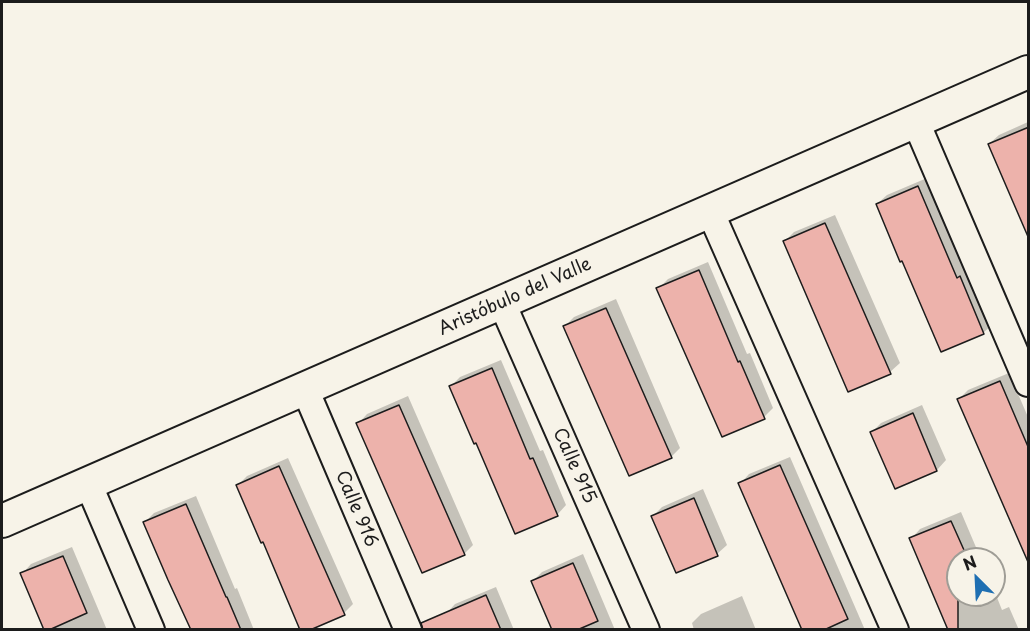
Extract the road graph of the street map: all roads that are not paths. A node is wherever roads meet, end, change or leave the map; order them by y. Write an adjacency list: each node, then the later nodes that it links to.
1 (1029, 72): 2 (street, Aristóbulo del Valle)
2 (915, 122): 3 (street, Aristóbulo del Valle); 5 (street)
3 (710, 211): 4 (street, Aristóbulo del Valle); 12 (street)
4 (502, 303): 6 (street, Aristóbulo del Valle); 11 (street, Calle 915)
5 (1029, 383)
6 (305, 389): 7 (street, Aristóbulo del Valle); 10 (street, Calle 916)
7 (88, 483): 8 (street, Aristóbulo del Valle); 9 (street)
8 (2, 521)
9 (151, 630)
10 (408, 630)
11 (646, 630)
12 (895, 630)

